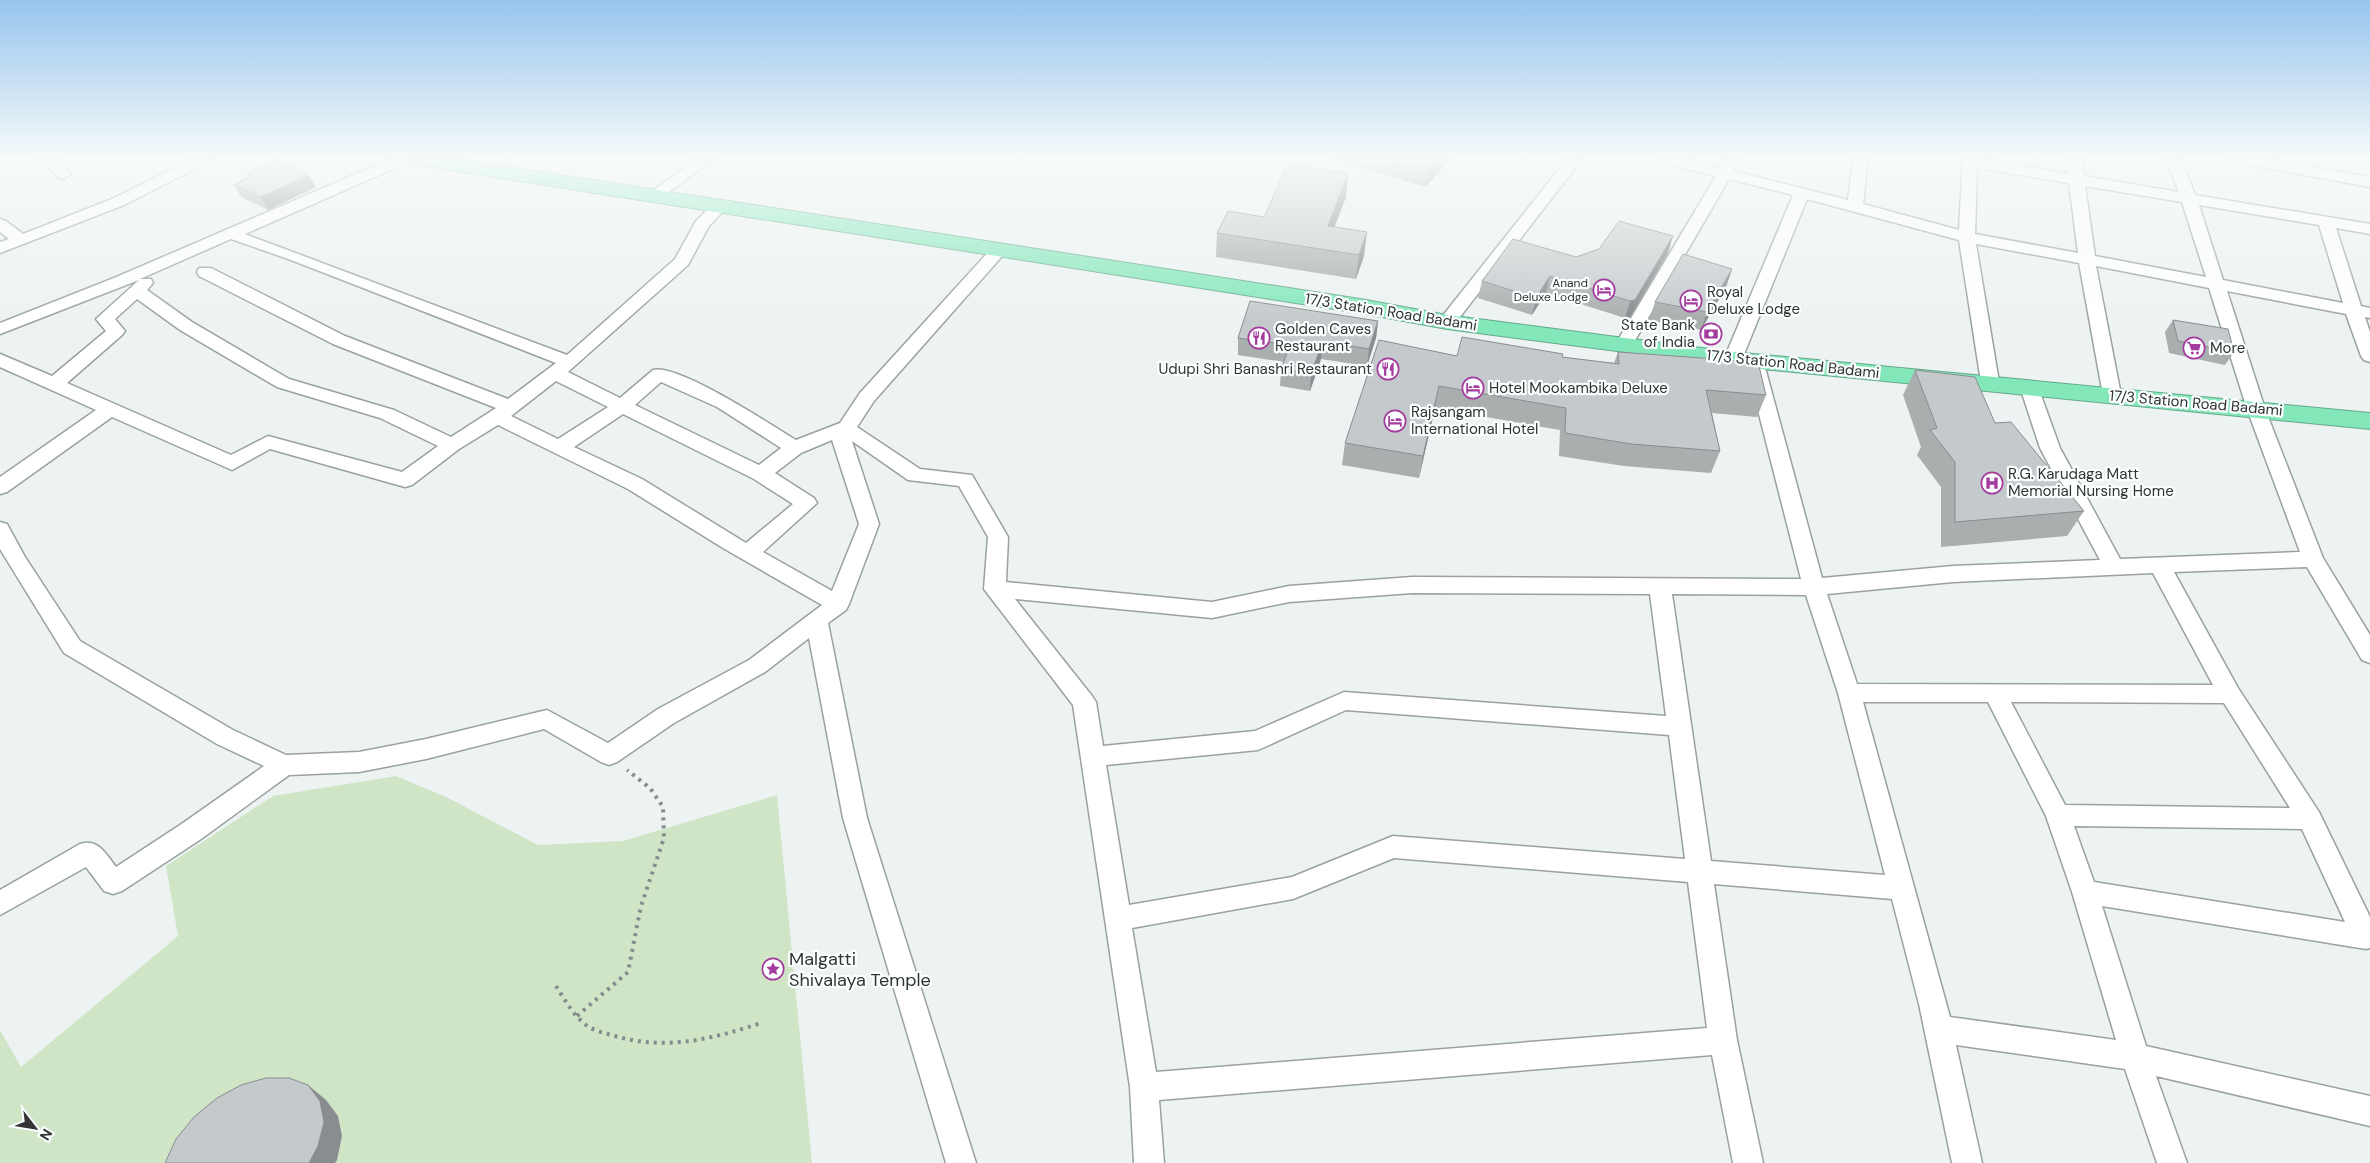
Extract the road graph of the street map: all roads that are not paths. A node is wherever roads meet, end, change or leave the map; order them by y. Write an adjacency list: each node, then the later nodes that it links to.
1 (89, 213): 18 (street)
2 (279, 213): 16 (street)
3 (713, 213): 34 (street)
4 (765, 213): 21 (highway, 17/3 Station Road Badami)
5 (1532, 213): 28 (street)
6 (1701, 213): 30 (street)
7 (1795, 213): 33 (street)
8 (1881, 213): 17 (street)
9 (1968, 213): 17 (street)
10 (2081, 213): 22 (street)
11 (2193, 213): 24 (street)
12 (2274, 213): 13 (street)
13 (2326, 222): 15 (street); 26 (street)
14 (0, 224): 18 (street)
15 (2370, 229)
16 (231, 234): 19 (street); 34 (street)
17 (1967, 237): 22 (street); 35 (street)
18 (21, 240): 20 (street)
19 (206, 243): 25 (street); 29 (street)
20 (0, 248)
21 (998, 251): 28 (highway, 17/3 Station Road Badami); 44 (street)
22 (2087, 260): 24 (street); 38 (street)
23 (205, 272): 42 (street)
24 (2215, 284): 26 (street); 40 (street)
25 (135, 290): 36 (street); 45 (street)
26 (2353, 309): 27 (street); 31 (street)
27 (2370, 313)
28 (1447, 322): 30 (highway, 17/3 Station Road Badami)
29 (0, 329)
30 (1624, 345): 33 (highway, 17/3 Station Road Badami)
31 (2370, 356)
32 (0, 360): 36 (street)
33 (1744, 360): 35 (highway, 17/3 Station Road Badami); 56 (street)
34 (562, 367): 39 (street); 42 (street)
35 (1990, 382): 37 (highway, 17/3 Station Road Badami)
36 (54, 384): 41 (street)
37 (2029, 387): 38 (highway, 17/3 Station Road Badami); 54 (street)
38 (2112, 396): 40 (highway, 17/3 Station Road Badami)
39 (622, 406): 46 (street); 47 (street); 48 (street)
40 (2256, 409): 43 (highway, 17/3 Station Road Badami); 52 (street)
41 (109, 410): 45 (street); 49 (street)
42 (504, 412): 45 (street); 46 (street)
43 (2370, 421)
44 (846, 428): 47 (street); 57 (street); 58 (street)
45 (452, 445)
46 (560, 447): 51 (street)
47 (794, 448): 48 (street)
48 (761, 474): 51 (street)
49 (0, 487)
50 (0, 529): 66 (street)
51 (748, 553): 58 (street)
52 (2313, 559): 53 (street); 60 (street)
53 (2159, 565): 54 (street); 63 (street)
54 (2114, 567): 56 (street)
55 (1660, 587): 56 (street); 57 (street); 64 (street)
56 (1814, 588): 61 (street)
57 (995, 589): 65 (street)
58 (838, 604): 59 (street)
59 (817, 621): 66 (street); 80 (street)
60 (2370, 654)
61 (1849, 693): 62 (street); 70 (street)
62 (1995, 693): 63 (street); 67 (street)
63 (2230, 694): 68 (street)
64 (1679, 726): 65 (street); 69 (street)
65 (1092, 757): 73 (street)
66 (284, 765): 72 (street)
67 (2058, 815): 68 (street); 71 (street)
68 (2310, 819): 74 (street)
69 (1700, 872): 70 (street); 73 (street); 76 (street)
70 (1901, 888): 75 (street)
71 (2085, 892): 74 (street); 77 (street)
72 (0, 903)
73 (1118, 919): 78 (street)
74 (2368, 938)
75 (1938, 1029): 77 (street); 83 (street)
76 (1724, 1040): 78 (street); 82 (street)
77 (2135, 1057): 79 (street); 84 (street)
78 (1144, 1087): 81 (street)
79 (2370, 1112)
80 (960, 1163)
81 (1149, 1163)
82 (1748, 1163)
83 (1967, 1163)
84 (2172, 1163)

